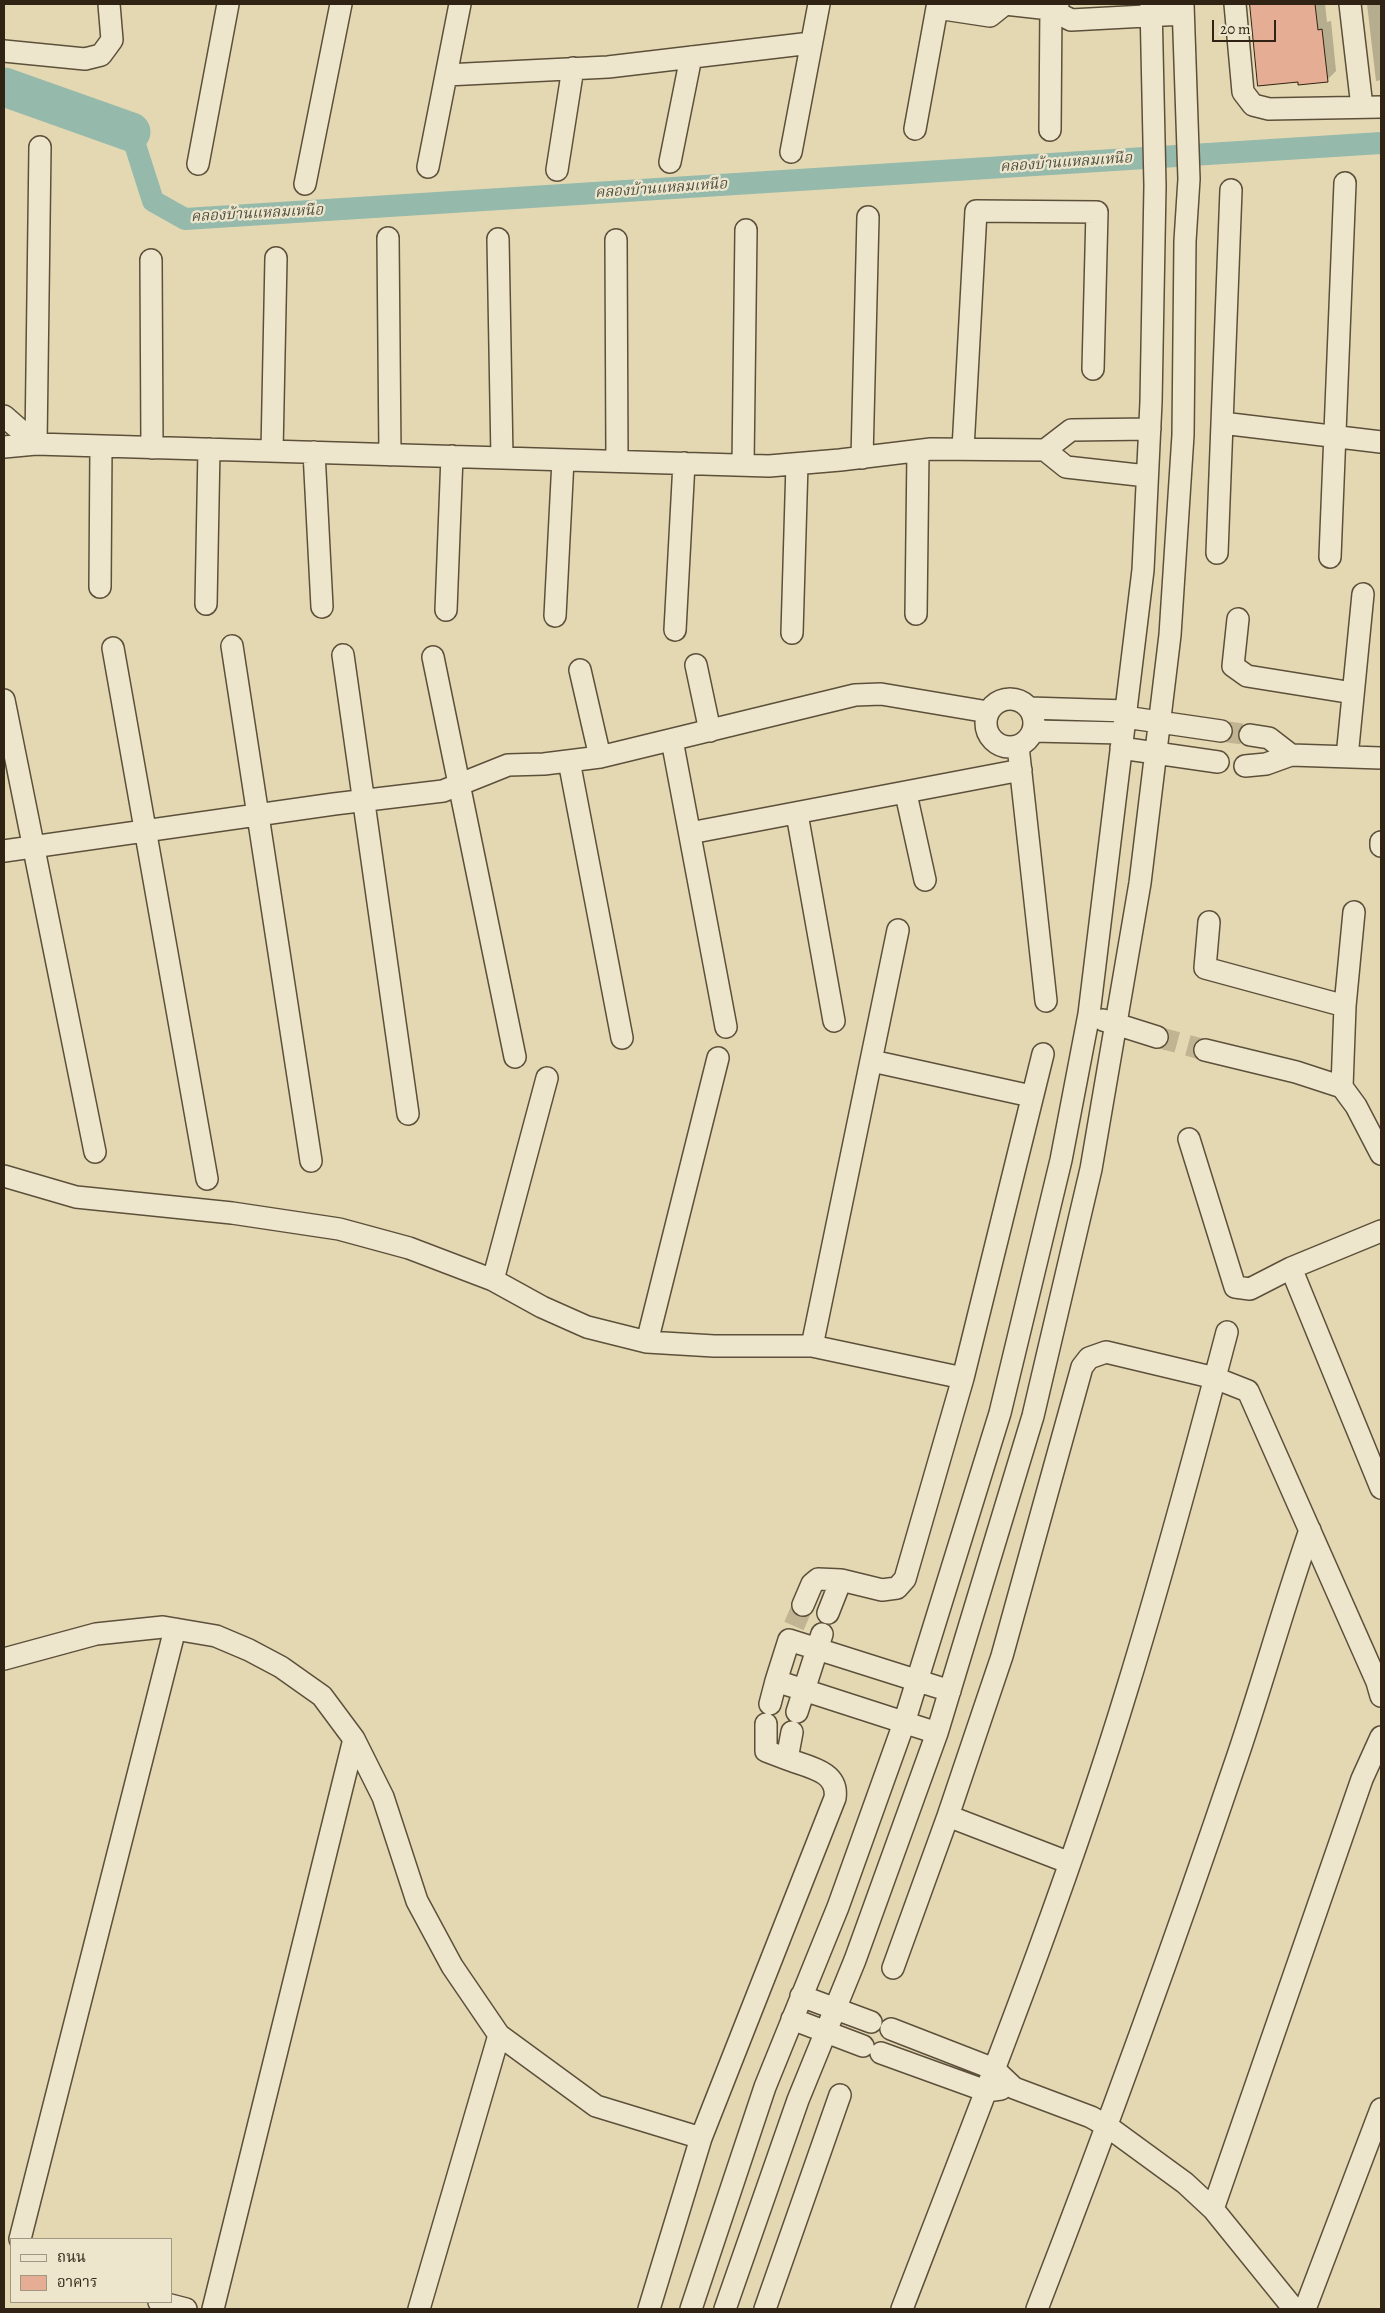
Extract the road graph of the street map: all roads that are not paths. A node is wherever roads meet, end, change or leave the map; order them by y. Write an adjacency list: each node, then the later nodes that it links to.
1 (109, 4): 14 (street)
2 (228, 4): 24 (street)
3 (341, 4): 28 (street)
4 (460, 4): 17 (street)
5 (819, 4): 13 (street)
6 (1005, 4): 9 (street); 10 (street)
7 (1235, 4): 18 (street)
8 (1350, 4): 18 (street)
9 (938, 6): 19 (street)
10 (1053, 6): 12 (street); 20 (street)
11 (1183, 9): 12 (street); 85 (street)
12 (1151, 10): 40 (street)
13 (811, 43): 15 (street); 22 (street)
14 (4, 51)
15 (691, 57): 16 (street); 23 (street)
16 (573, 68): 17 (street); 26 (street)
17 (446, 75): 25 (street)
18 (1372, 107)
19 (915, 129)
20 (1050, 130)
21 (40, 147): 43 (street)
22 (791, 152)
23 (670, 162)
24 (198, 164)
25 (428, 167)
26 (557, 170)
27 (1345, 183): 41 (street)
28 (305, 184)
29 (1231, 190): 39 (street)
30 (868, 217): 56 (street)
31 (746, 230): 61 (street)
32 (388, 238): 53 (street)
33 (498, 239): 55 (street)
34 (616, 240): 58 (street)
35 (276, 258): 50 (street)
36 (150, 260): 46 (street)
37 (1093, 369): 47 (street)
38 (4, 416): 43 (street)
39 (1222, 423): 41 (street); 63 (street)
40 (1150, 429): 49 (street); 62 (street)
41 (1335, 436): 42 (street); 64 (street)
42 (1381, 442)
43 (36, 444): 44 (street); 45 (street)
44 (4, 446)
45 (101, 446): 46 (street); 65 (street)
46 (152, 448): 48 (street)
47 (963, 449): 49 (street); 51 (street)
48 (209, 450): 50 (street); 67 (street)
49 (1045, 450): 62 (street)
50 (272, 451): 52 (street)
51 (918, 451): 56 (street); 70 (street)
52 (314, 452): 53 (street); 68 (street)
53 (390, 455): 54 (street)
54 (452, 456): 55 (street); 69 (street)
55 (502, 458): 57 (street)
56 (862, 458): 60 (street)
57 (563, 460): 58 (street); 71 (street)
58 (617, 462): 59 (street)
59 (684, 463): 61 (street); 73 (street)
60 (797, 464): 61 (street); 74 (street)
61 (743, 465)
62 (1148, 476): 86 (street)
63 (1217, 553)
64 (1330, 557)
65 (100, 587)
66 (1363, 594): 81 (street)
67 (206, 604)
68 (322, 607)
69 (446, 610)
70 (916, 614)
71 (555, 616)
72 (1238, 620): 81 (street)
73 (674, 630)
74 (792, 633)
75 (232, 646): 105 (street)
76 (113, 648): 107 (street)
77 (343, 655): 104 (street)
78 (433, 657): 102 (street)
79 (696, 665): 87 (street)
80 (580, 670): 95 (street)
81 (1353, 693): 96 (street)
82 (4, 700): 110 (street)
83 (1029, 708): 84 (street); 86 (street); 88 (street)
84 (988, 712): 87 (street); 92 (street)
85 (1160, 721): 86 (street); 89 (street); 93 (street)
86 (1124, 727): 88 (street); 93 (street); 119 (street)
87 (710, 731): 91 (street)
88 (1033, 731): 92 (street)
89 (1221, 731)
90 (1250, 734): 94 (street)
91 (672, 740): 95 (street); 108 (street)
92 (1018, 746): 101 (street)
93 (1156, 754): 99 (street); 121 (street)
94 (1291, 755): 96 (street); 100 (street)
95 (600, 757): 98 (street)
96 (1347, 757): 97 (street)
97 (1381, 758)
98 (569, 761): 102 (street); 124 (street)
99 (1218, 762)
100 (1245, 766)
101 (1021, 770): 103 (street); 117 (street)
102 (459, 784): 104 (street); 127 (street)
103 (906, 794): 106 (street); 113 (street)
104 (363, 800): 105 (street); 133 (street)
105 (258, 814): 107 (street); 137 (street)
106 (797, 814): 108 (street); 120 (street)
107 (146, 830): 110 (street); 139 (street)
108 (690, 834): 122 (street)
109 (1381, 842): 111 (street)
110 (34, 846): 112 (street); 135 (street)
111 (1381, 846)
112 (4, 851)
113 (925, 880)
114 (1354, 912): 118 (street)
115 (1209, 922): 118 (street)
116 (898, 930): 129 (street)
117 (1046, 1001)
118 (1346, 1006): 131 (street)
119 (1089, 1014): 121 (street); 156 (street)
120 (834, 1021)
121 (1116, 1024): 123 (street); 159 (street)
122 (726, 1027)
123 (1157, 1037)
124 (622, 1038)
125 (1205, 1050): 131 (street)
126 (1043, 1054): 132 (street)
127 (515, 1057)
128 (718, 1058): 144 (street)
129 (872, 1061): 132 (street); 145 (street)
130 (547, 1078): 142 (street)
131 (1342, 1087): 136 (street)
132 (1031, 1096): 146 (street)
133 (408, 1114)
134 (1189, 1139): 141 (street)
135 (95, 1152)
136 (1381, 1154)
137 (311, 1160)
138 (4, 1176): 142 (street)
139 (207, 1179)
140 (1381, 1231): 141 (street)
141 (1291, 1268): 148 (street)
142 (494, 1280): 144 (street)
143 (1227, 1332): 147 (street)
144 (647, 1342): 145 (street)
145 (812, 1346): 146 (street)
146 (963, 1378): 150 (street)
147 (1215, 1378): 149 (street); 166 (street); 167 (street)
148 (1381, 1488)
149 (1310, 1530): 160 (street); 181 (street)
150 (841, 1580): 151 (street); 152 (street)
151 (803, 1605)
152 (828, 1613)
153 (175, 1629): 155 (street); 164 (street); 184 (street)
154 (819, 1641): 156 (street); 157 (street); 158 (street)
155 (4, 1659)
156 (917, 1679): 159 (street); 161 (street)
157 (776, 1681): 158 (street); 165 (street)
158 (804, 1690): 161 (street); 165 (street)
159 (950, 1691): 162 (street)
160 (1381, 1696)
161 (904, 1722): 162 (street); 169 (street)
162 (937, 1733): 170 (street)
163 (1381, 1737): 183 (street)
164 (354, 1739): 174 (street); 189 (street)
165 (787, 1759): 182 (street)
166 (948, 1816): 167 (street); 168 (street)
167 (1070, 1863): 176 (street)
168 (893, 1968)
169 (801, 1996): 170 (street); 171 (street)
170 (835, 2008): 172 (street); 173 (street)
171 (792, 2018): 173 (street); 185 (street)
172 (889, 2029): 175 (street); 176 (street)
173 (826, 2033): 175 (street); 186 (street)
174 (499, 2035): 182 (street); 190 (street)
175 (880, 2053): 178 (street)
176 (994, 2069): 177 (street); 178 (street)
177 (1014, 2088): 178 (street); 181 (street)
178 (986, 2091): 195 (street)
179 (840, 2095): 194 (street)
180 (1381, 2109): 198 (street)
181 (1108, 2126): 183 (street); 196 (street)
182 (701, 2138): 191 (street)
183 (1213, 2209): 197 (street)
184 (20, 2238)
185 (699, 2280): 186 (street); 192 (street)
186 (732, 2288): 193 (street)
187 (163, 2303): 188 (street)
188 (186, 2309)
189 (213, 2309)
190 (419, 2309)
191 (649, 2309)
192 (691, 2309)
193 (725, 2309)
194 (765, 2309)
195 (902, 2309)
196 (1037, 2309)
197 (1294, 2309)
198 (1305, 2309)

